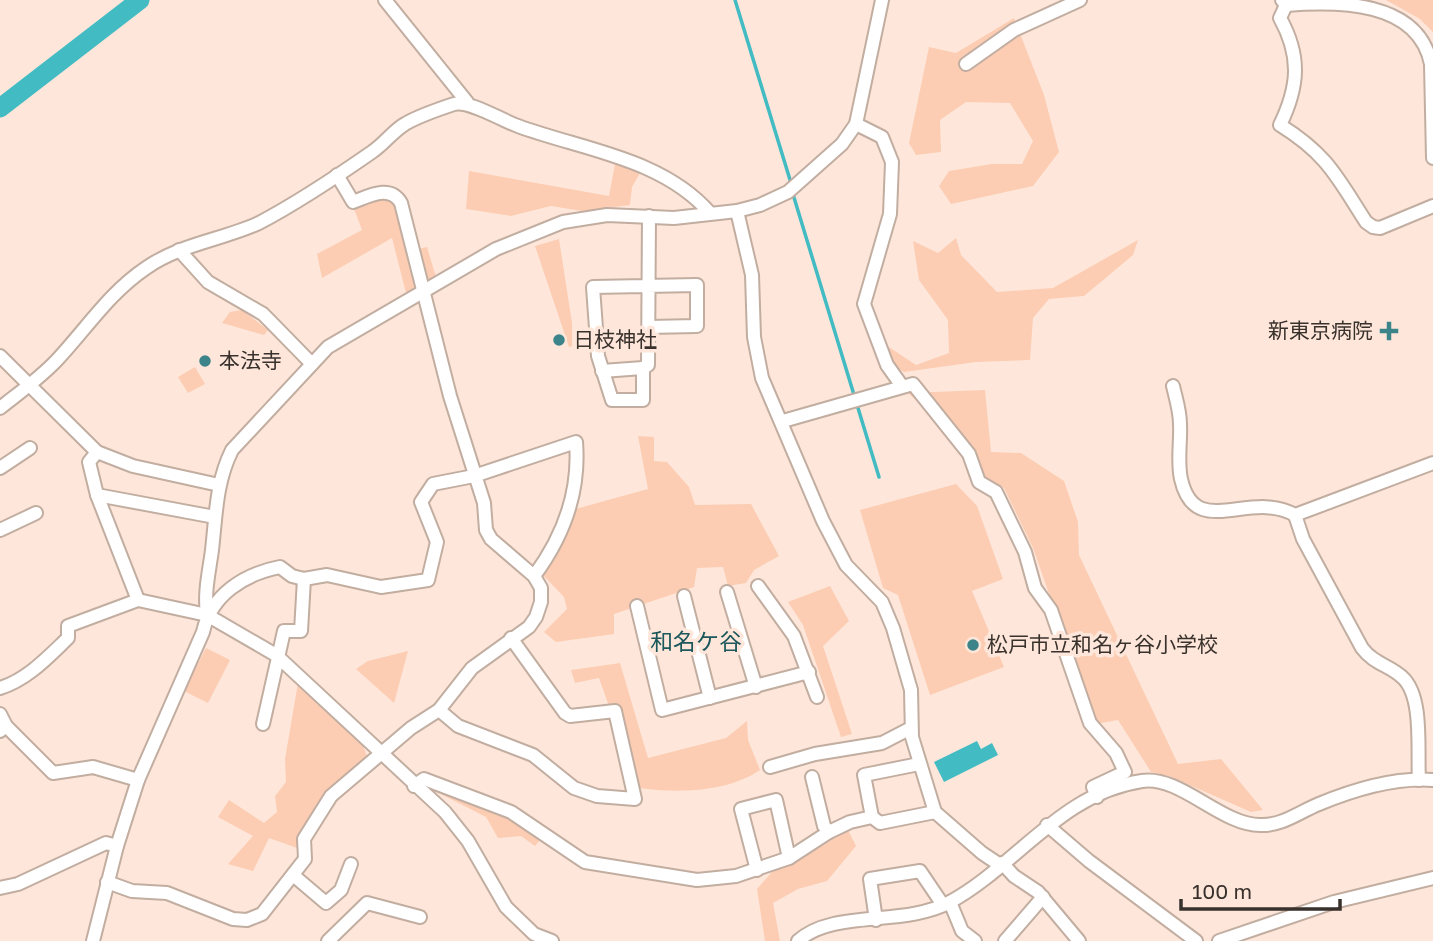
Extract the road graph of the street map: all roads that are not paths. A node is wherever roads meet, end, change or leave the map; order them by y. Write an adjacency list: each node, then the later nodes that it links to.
1 (385, 0): 6 (street)
2 (881, 0): 7 (street)
3 (1080, 0): 5 (street)
4 (1284, 2): 8 (street); 10 (street)
5 (966, 64)
6 (467, 102): 9 (street); 12 (street)
7 (856, 124): 11 (street); 23 (street)
8 (1433, 158)
9 (337, 176): 14 (street); 16 (street)
10 (1433, 206)
11 (737, 211): 12 (street); 26 (street)
12 (710, 214): 13 (street)
13 (649, 216): 15 (street); 16 (street)
14 (179, 250): 19 (street); 22 (street)
15 (649, 286): 17 (street); 17 (street); 21 (street)
16 (424, 292): 19 (street); 31 (street)
17 (648, 327): 20 (street)
18 (0, 356): 22 (street)
19 (312, 364): 32 (street)
20 (643, 369): 21 (street); 21 (street)
21 (602, 371)
22 (29, 385): 25 (street); 28 (street)
23 (902, 386): 26 (street); 66 (street)
24 (1173, 386): 35 (street)
25 (0, 408)
26 (783, 421): 56 (street)
27 (30, 448): 30 (street)
28 (97, 452): 32 (street); 33 (street)
29 (1433, 463): 35 (street)
30 (0, 468)
31 (474, 477): 38 (street); 38 (street); 39 (street)
32 (219, 485): 36 (street)
33 (97, 495): 36 (street); 43 (street)
34 (36, 513): 37 (street)
35 (1295, 515): 63 (street)
36 (215, 517): 45 (street)
37 (0, 530)
38 (534, 576): 46 (street)
39 (304, 579): 45 (street); 47 (street)
40 (758, 586): 48 (street)
41 (727, 592): 49 (street)
42 (684, 596): 52 (street)
43 (138, 600): 45 (street); 50 (street)
44 (637, 606): 52 (street)
45 (208, 615): 47 (street); 62 (street)
46 (511, 638): 53 (street); 53 (street)
47 (276, 655): 55 (street); 58 (street)
48 (809, 673): 49 (street); 51 (street)
49 (756, 687): 52 (street)
50 (0, 688)
51 (817, 697)
52 (710, 698)
53 (439, 710): 58 (street)
54 (0, 714): 57 (street)
55 (263, 724)
56 (911, 728): 59 (street); 60 (street)
57 (3, 729): 62 (street)
58 (380, 755): 65 (street); 76 (street)
59 (919, 764): 67 (street); 68 (street)
60 (770, 767)
61 (812, 777): 70 (street)
62 (138, 780): 71 (street)
63 (1419, 780): 64 (street); 66 (street)
64 (1433, 780)
65 (414, 786): 75 (street); 86 (street)
66 (1097, 797): 69 (street)
67 (935, 812): 68 (street); 74 (street)
68 (873, 817): 70 (street)
69 (1047, 825): 74 (street); 91 (street)
70 (829, 832): 72 (street)
71 (117, 846): 78 (street); 79 (street)
72 (789, 858): 75 (street); 75 (street)
73 (351, 864): 76 (street)
74 (1001, 864): 80 (street); 81 (street)
75 (757, 870)
76 (293, 875): 78 (street)
77 (1433, 878): 92 (street)
78 (107, 882): 84 (street)
79 (0, 888)
80 (1043, 897): 89 (street); 90 (street)
81 (947, 903): 83 (street); 83 (street); 88 (street)
82 (420, 918): 85 (street)
83 (876, 920): 87 (street)
84 (93, 941)
85 (328, 941)
86 (552, 941)
87 (798, 941)
88 (975, 941)
89 (1005, 941)
90 (1079, 941)
91 (1196, 941)
92 (1219, 941)

